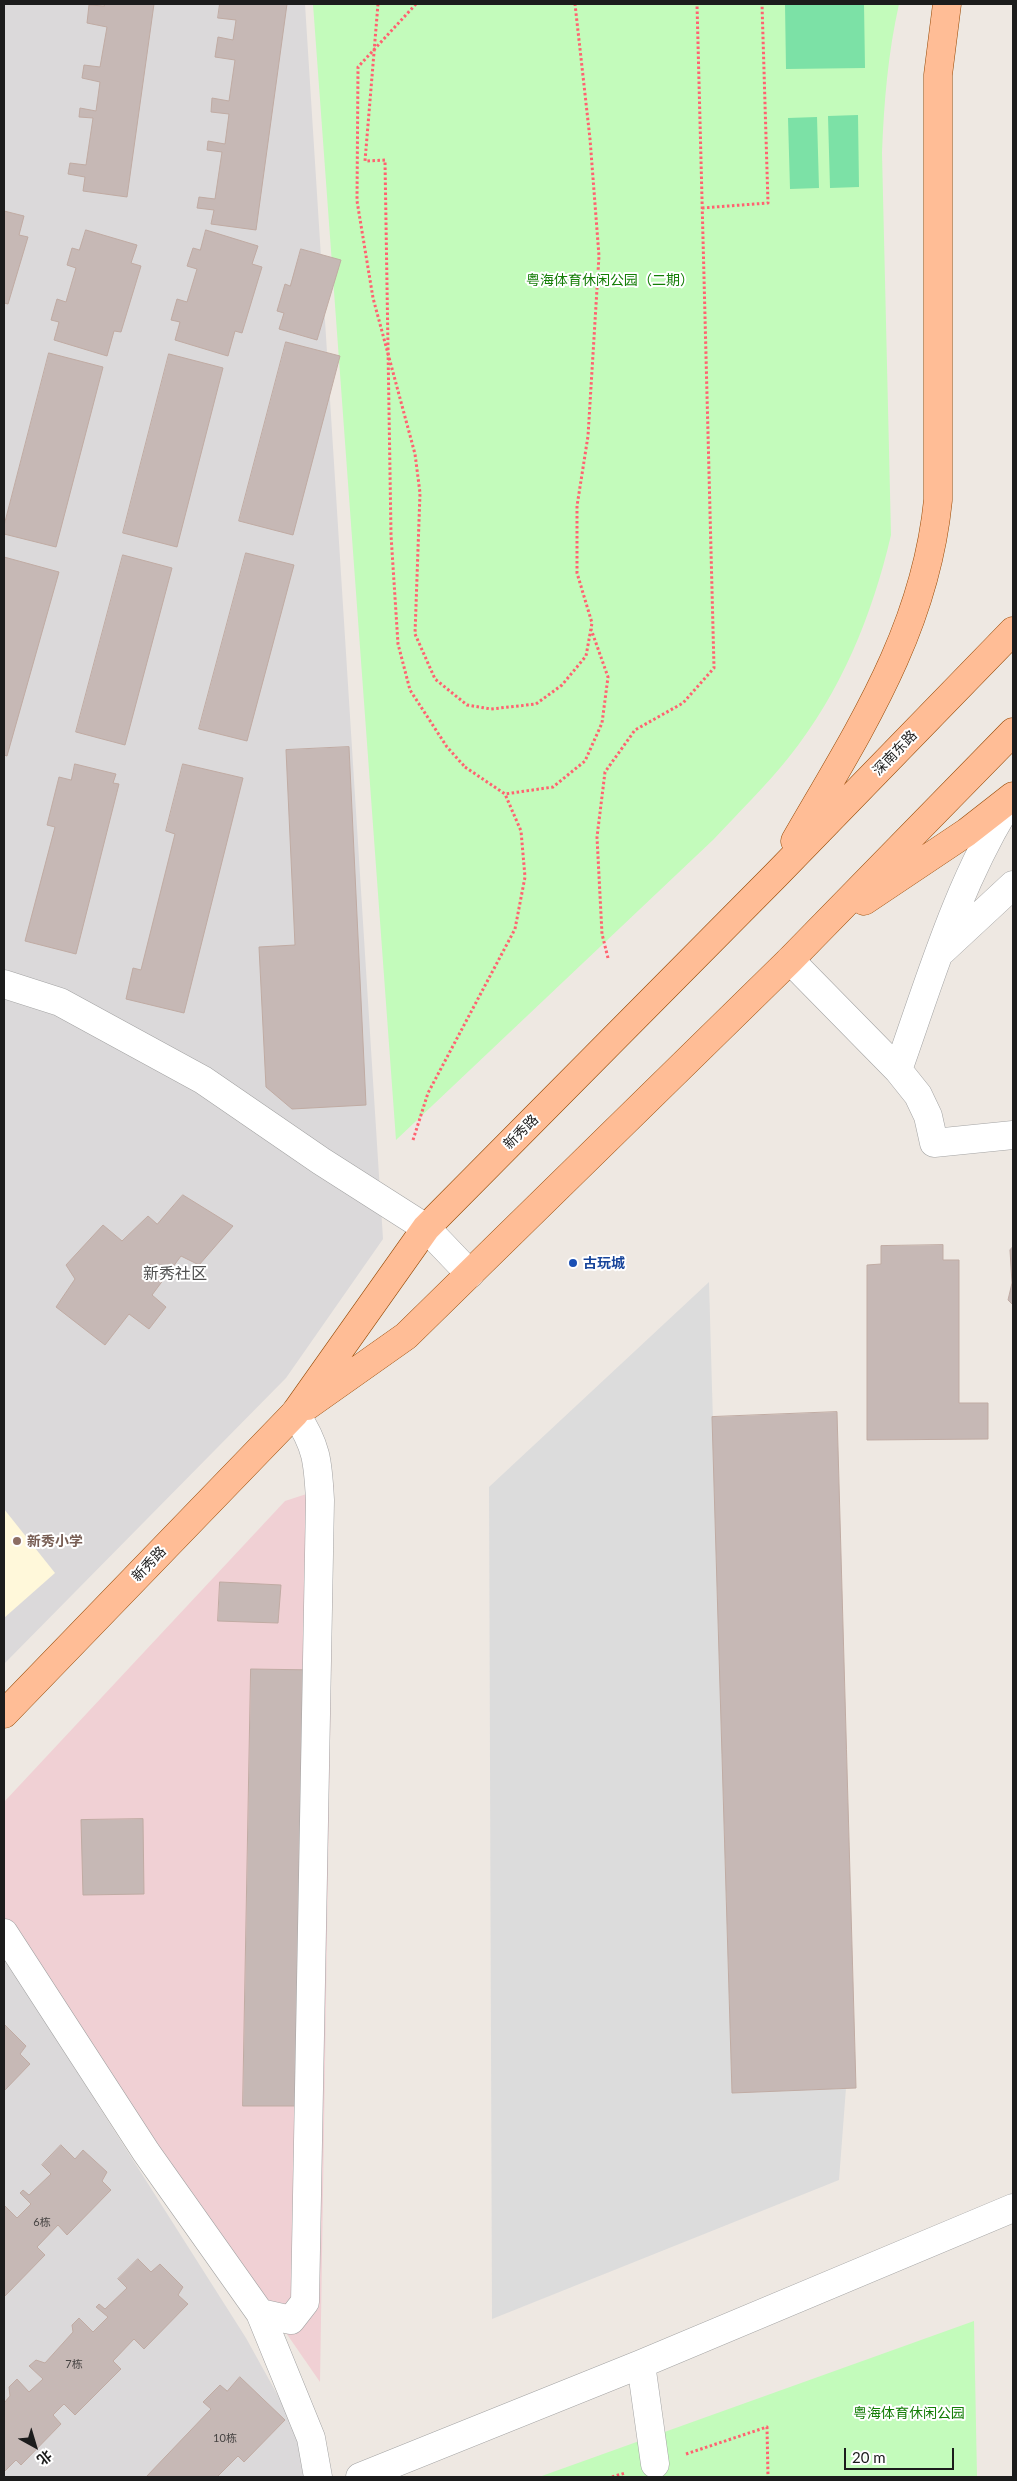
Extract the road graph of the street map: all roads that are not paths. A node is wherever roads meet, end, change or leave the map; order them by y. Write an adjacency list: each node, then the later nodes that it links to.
1 (948, 4): 5 (main road)
2 (1013, 631): 5 (main road, 深南东路)
3 (1013, 732): 7 (main road)
4 (1013, 796): 7 (main road); 8 (street)
5 (776, 875): 13 (main road, 新秀路)
6 (1013, 885): 8 (street)
7 (817, 932): 9 (main road, 新秀路)
8 (939, 953): 11 (street)
9 (790, 960): 11 (street); 14 (main road, 新秀路)
10 (4, 984): 13 (street)
11 (898, 1070): 12 (street)
12 (1013, 1135)
13 (426, 1228): 14 (street); 15 (main road, 新秀路)
14 (470, 1274): 15 (main road, 新秀路)
15 (295, 1414): 16 (main road, 新秀路); 19 (street)
16 (4, 1714)
17 (4, 1934): 19 (street)
18 (1013, 2208): 20 (street)
19 (260, 2313): 22 (street)
20 (640, 2364): 21 (street); 23 (street)
21 (655, 2464)
22 (318, 2477)
23 (360, 2477)

